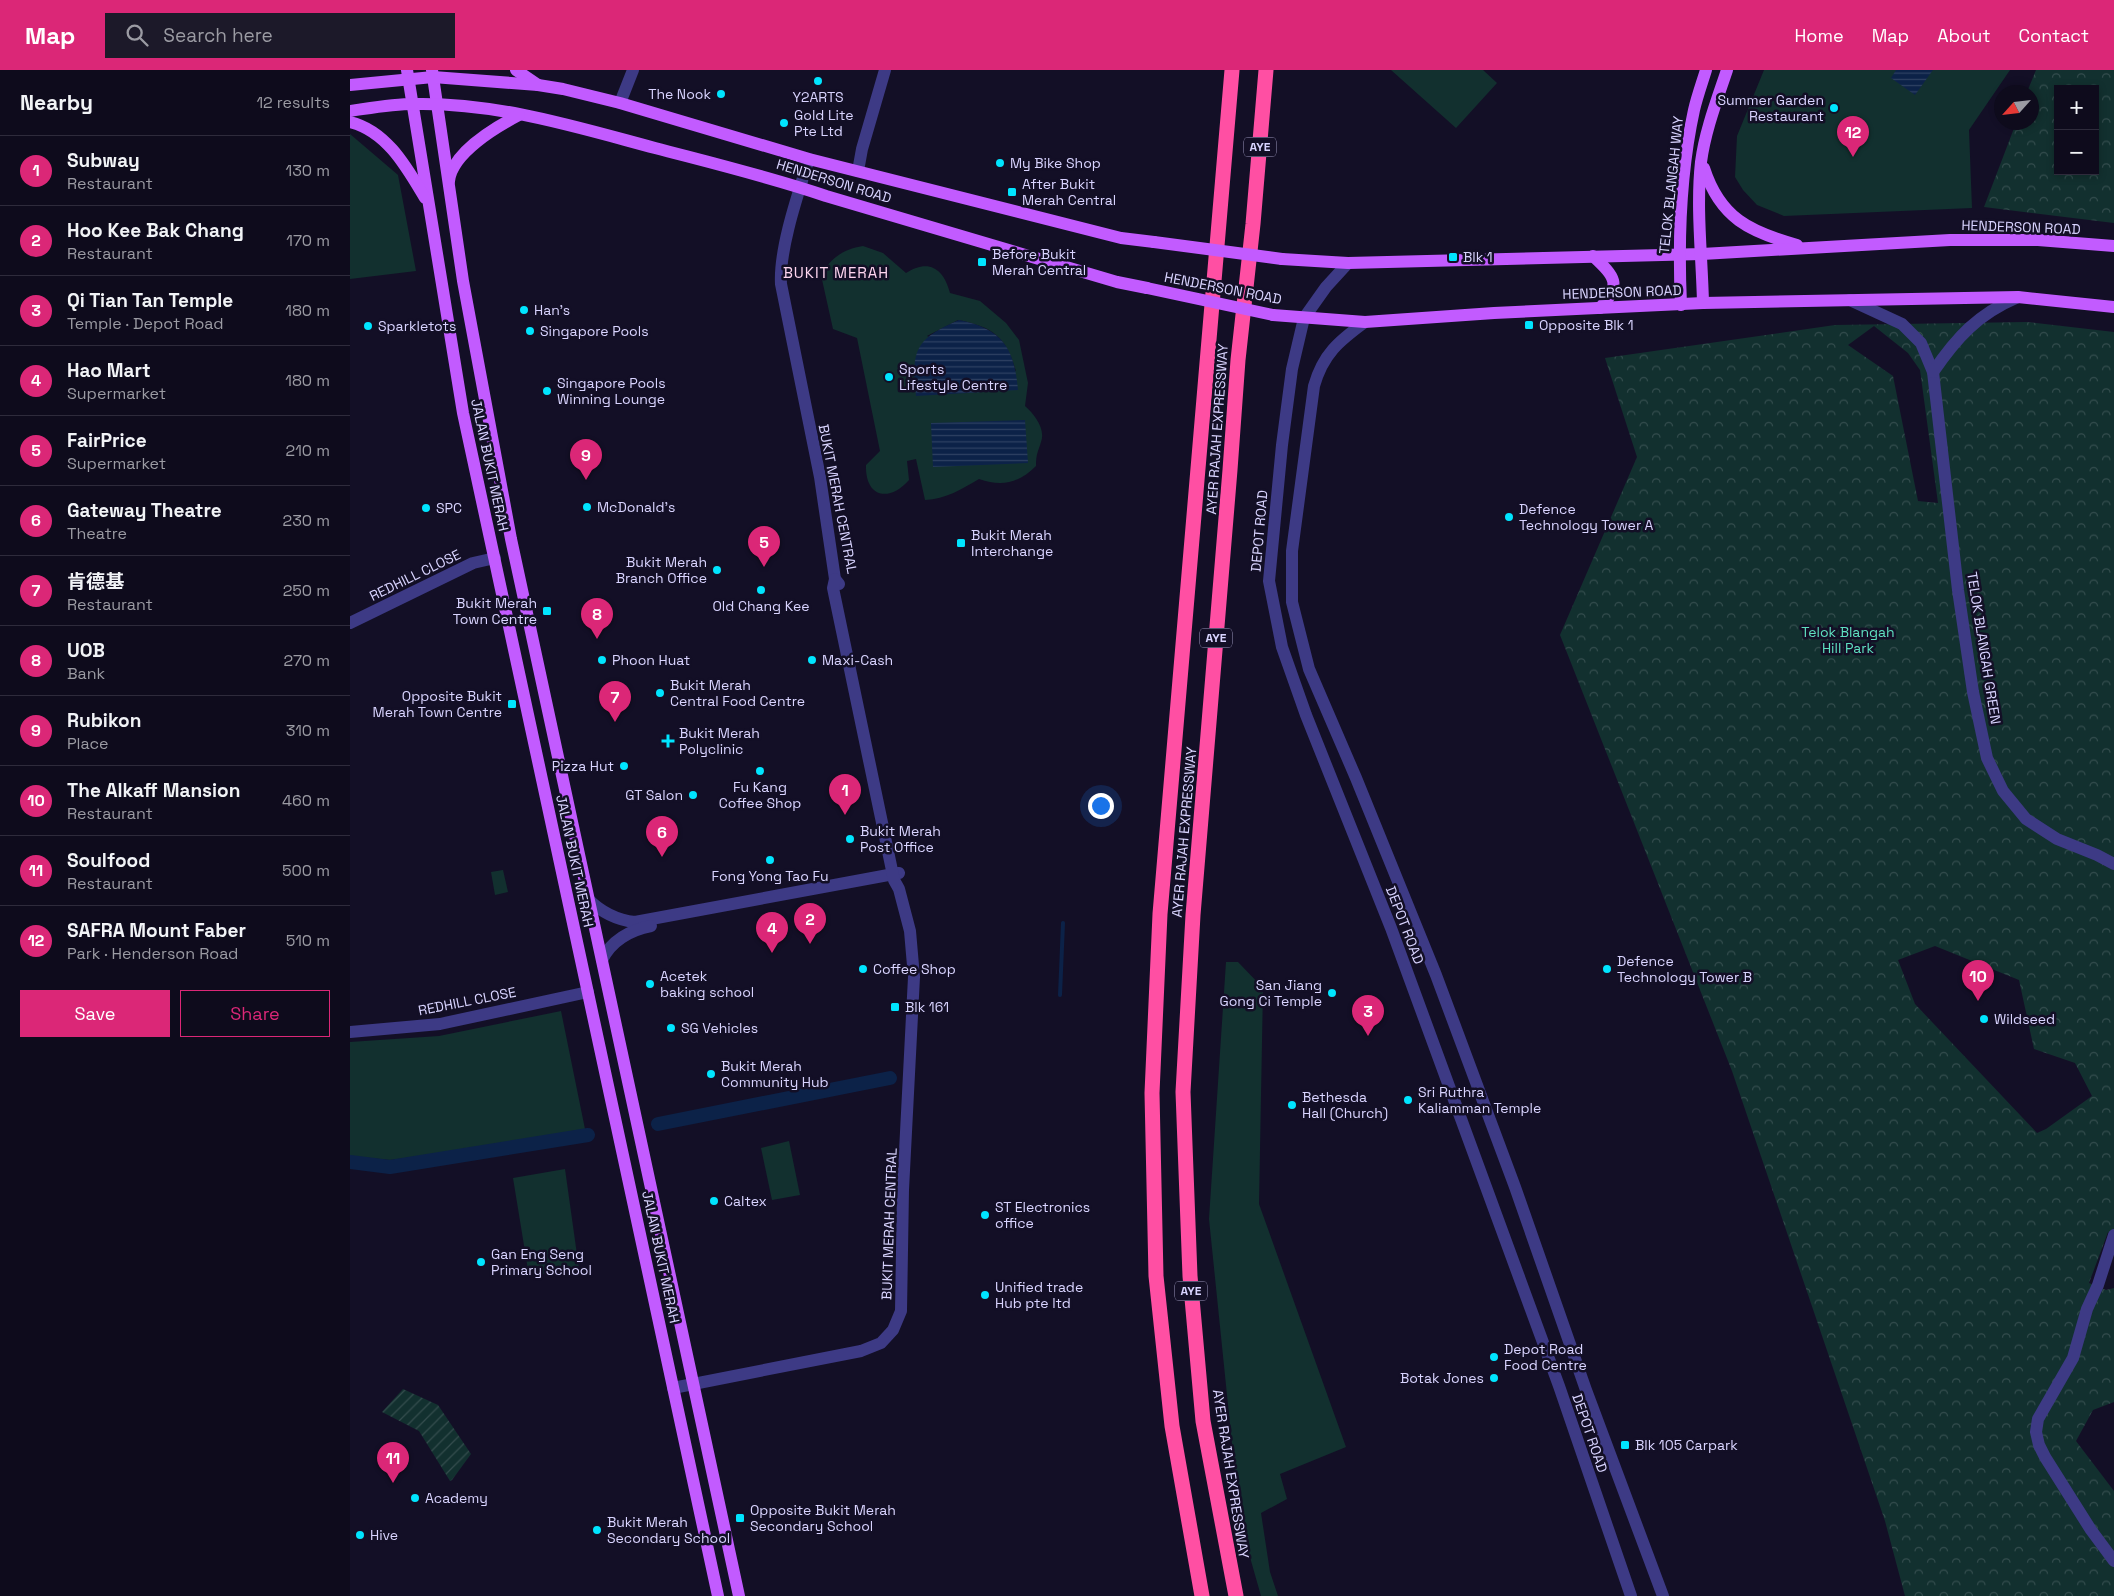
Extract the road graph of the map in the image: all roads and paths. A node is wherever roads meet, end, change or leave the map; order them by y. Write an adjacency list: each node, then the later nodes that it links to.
1 (516, 70): 11 (main road)
2 (633, 70): 12 (street)
3 (885, 70): 20 (street, HENDERSON ROAD)
4 (1232, 70): 53 (highway, AYER RAJAH EXPRESSWAY / AYE)
5 (1266, 70): 54 (highway, AYER RAJAH EXPRESSWAY / AYE)
6 (1706, 70): 26 (main road, TELOK BLANGAH WAY)
7 (1727, 70): 19 (main road, TELOK BLANGAH WAY)
8 (432, 74): 9 (main road, HENDERSON ROAD); 11 (main road, HENDERSON ROAD); 14 (main road, JALAN BUKIT MERAH)
9 (408, 75): 10 (main road, HENDERSON ROAD); 13 (main road, JALAN BUKIT MERAH)
10 (350, 85)
11 (538, 85): 12 (main road, HENDERSON ROAD)
12 (620, 103): 18 (main road, HENDERSON ROAD)
13 (412, 104): 14 (main road, HENDERSON ROAD); 15 (main road, HENDERSON ROAD); 23 (main road, JALAN BUKIT MERAH)
14 (437, 104): 16 (main road, HENDERSON ROAD); 21 (main road, JALAN BUKIT MERAH)
15 (350, 111)
16 (519, 115): 21 (main road); 22 (main road, HENDERSON ROAD)
17 (350, 122): 23 (main road)
18 (809, 159): 20 (main road, HENDERSON ROAD); 22 (street, BUKIT MERAH CENTRAL)
19 (1701, 161): 25 (main road); 27 (main road, TELOK BLANGAH WAY)
20 (858, 171): 29 (main road, HENDERSON ROAD, bridge)
21 (448, 185): 43 (main road, JALAN BUKIT MERAH)
22 (800, 187): 36 (main road, HENDERSON ROAD, bridge); 42 (street, BUKIT MERAH CENTRAL)
23 (428, 205): 39 (main road, JALAN BUKIT MERAH)
24 (2114, 246): 25 (main road, HENDERSON ROAD)
25 (1806, 248): 27 (main road, HENDERSON ROAD)
26 (1678, 254): 27 (main road, HENDERSON ROAD); 28 (main road, HENDERSON ROAD); 33 (main road, TELOK BLANGAH WAY)
27 (1702, 254): 32 (main road, TELOK BLANGAH WAY)
28 (1593, 256): 29 (main road, HENDERSON ROAD); 35 (main road)
29 (1348, 264): 36 (street, DEPOT ROAD)
30 (2018, 297): 31 (main road, HENDERSON ROAD); 34 (main road, HENDERSON ROAD); 38 (street)
31 (1850, 300): 32 (main road, HENDERSON ROAD); 38 (street, TELOK BLANGAH GREEN)
32 (1703, 303): 33 (main road, HENDERSON ROAD)
33 (1680, 305): 35 (main road, HENDERSON ROAD)
34 (2114, 307)
35 (1600, 308): 37 (main road, HENDERSON ROAD)
36 (1304, 318): 37 (main road, HENDERSON ROAD); 55 (street, DEPOT ROAD)
37 (1365, 322): 56 (street, DEPOT ROAD)
38 (1933, 372): 41 (street, TELOK BLANGAH GREEN)
39 (495, 558): 40 (street, REDHILL CLOSE); 45 (main road, JALAN BUKIT MERAH)
40 (350, 623)
41 (2114, 864)
42 (898, 879): 43 (street); 44 (street); 48 (street, BUKIT MERAH CENTRAL)
43 (588, 899): 44 (main road, JALAN BUKIT MERAH)
44 (602, 960): 48 (main road, JALAN BUKIT MERAH)
45 (588, 992): 46 (street, REDHILL CLOSE); 49 (main road, JALAN BUKIT MERAH)
46 (350, 1032)
47 (2114, 1235): 50 (street)
48 (693, 1384): 49 (street, BUKIT MERAH CENTRAL); 52 (main road, JALAN BUKIT MERAH)
49 (673, 1388): 51 (main road, JALAN BUKIT MERAH)
50 (2114, 1561)
51 (718, 1596)
52 (738, 1596)
53 (1202, 1596)
54 (1236, 1596)
55 (1631, 1596)
56 (1663, 1596)

